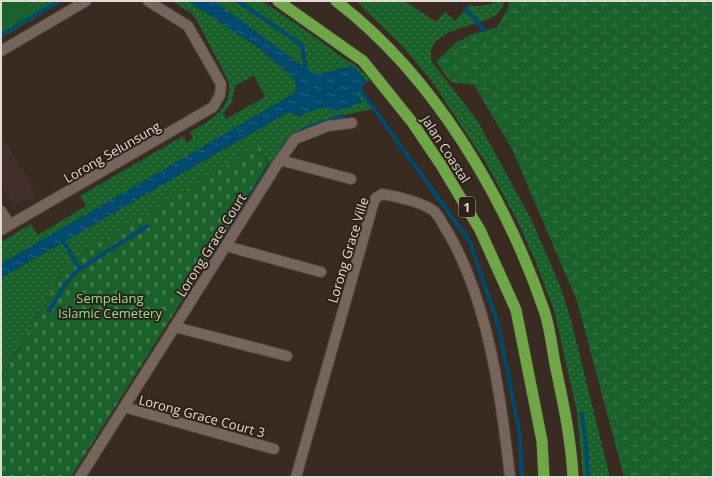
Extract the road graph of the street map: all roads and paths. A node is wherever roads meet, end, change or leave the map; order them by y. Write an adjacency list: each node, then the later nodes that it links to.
1 (86, 1): 5 (street)
2 (148, 1): 10 (street, Lorong Selunsung)
3 (278, 1): 20 (highway, Jalan Coastal / 1)
4 (336, 1): 21 (highway, Jalan Coastal / 1)
5 (1, 51)
6 (352, 123): 7 (street, Lorong Grace Court)
7 (280, 160): 8 (street); 11 (street, Lorong Grace Court)
8 (350, 179)
9 (1, 211): 10 (street)
10 (5, 228)
11 (226, 246): 12 (street); 13 (street, Lorong Grace Court)
12 (321, 272)
13 (175, 327): 14 (street); 15 (street, Lorong Grace Court)
14 (287, 356)
15 (124, 408): 16 (street, Lorong Grace Court 3); 17 (street, Lorong Grace Court)
16 (274, 449)
17 (80, 477)
18 (296, 477): 19 (street, Lorong Grace Ville)
19 (510, 477)
20 (544, 477)
21 (573, 477)

